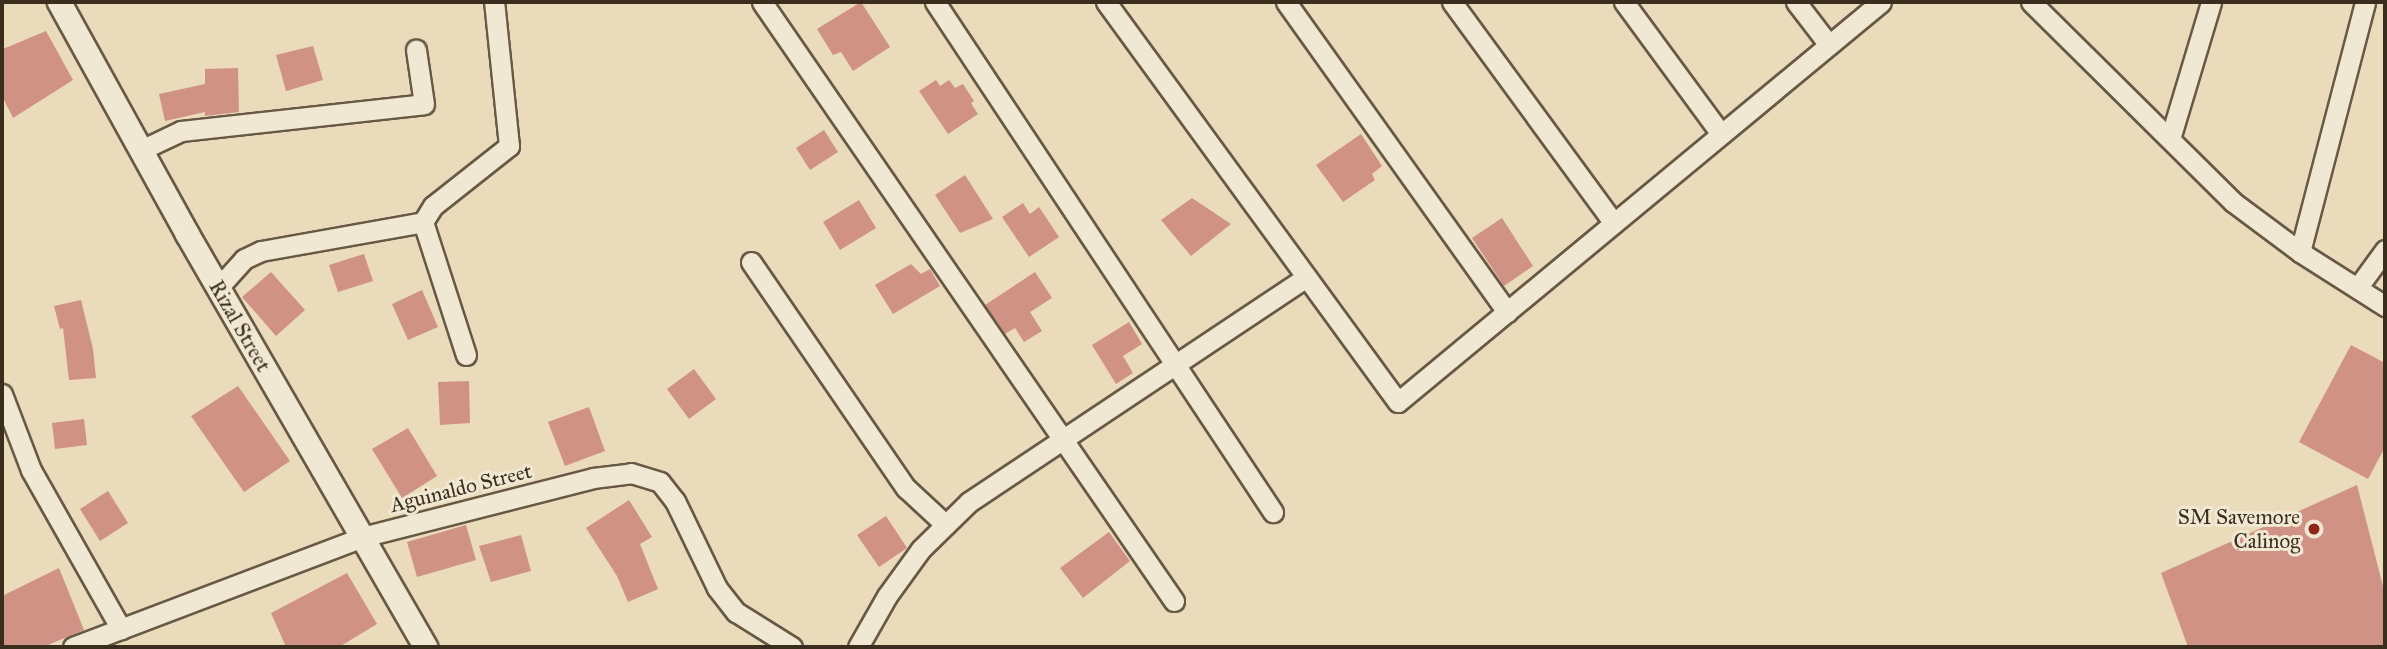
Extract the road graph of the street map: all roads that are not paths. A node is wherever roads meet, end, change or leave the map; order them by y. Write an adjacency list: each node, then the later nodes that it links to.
1 (59, 2): 18 (street, Rizal Street)
2 (494, 2): 19 (street)
3 (762, 2): 32 (street)
4 (936, 2): 30 (street)
5 (1106, 2): 24 (street)
6 (1286, 2): 28 (street)
7 (1452, 2): 20 (street)
8 (1624, 2): 16 (street)
9 (1796, 2): 14 (street)
10 (1881, 2): 14 (street)
11 (2031, 2): 17 (street)
12 (2211, 2): 17 (street)
13 (2365, 2): 22 (street)
14 (1829, 45): 16 (street)
15 (416, 50): 18 (street)
16 (1721, 134): 20 (street)
17 (2170, 139): 22 (street)
18 (141, 150): 26 (street, Rizal Street)
19 (423, 222): 26 (street); 29 (street)
20 (1614, 223): 28 (street)
21 (2385, 250): 25 (street)
22 (2301, 252): 25 (street)
23 (751, 262): 34 (street)
24 (1305, 278): 28 (street); 30 (street)
25 (2358, 287): 27 (street)
26 (218, 288): 35 (street, Rizal Street)
27 (2385, 306)
28 (1507, 312)
29 (466, 355)
30 (1174, 363): 32 (street); 33 (street)
31 (2, 394): 37 (street)
32 (1061, 440): 34 (street); 36 (street)
33 (1273, 512)
34 (946, 525): 41 (street)
35 (362, 537): 37 (street, Aguinaldo Street); 39 (street, Rizal Street); 40 (street, Aguinaldo Street)
36 (1174, 601)
37 (121, 629): 38 (street, Aguinaldo Street)
38 (73, 647)
39 (425, 647)
40 (792, 647)
41 (858, 647)

